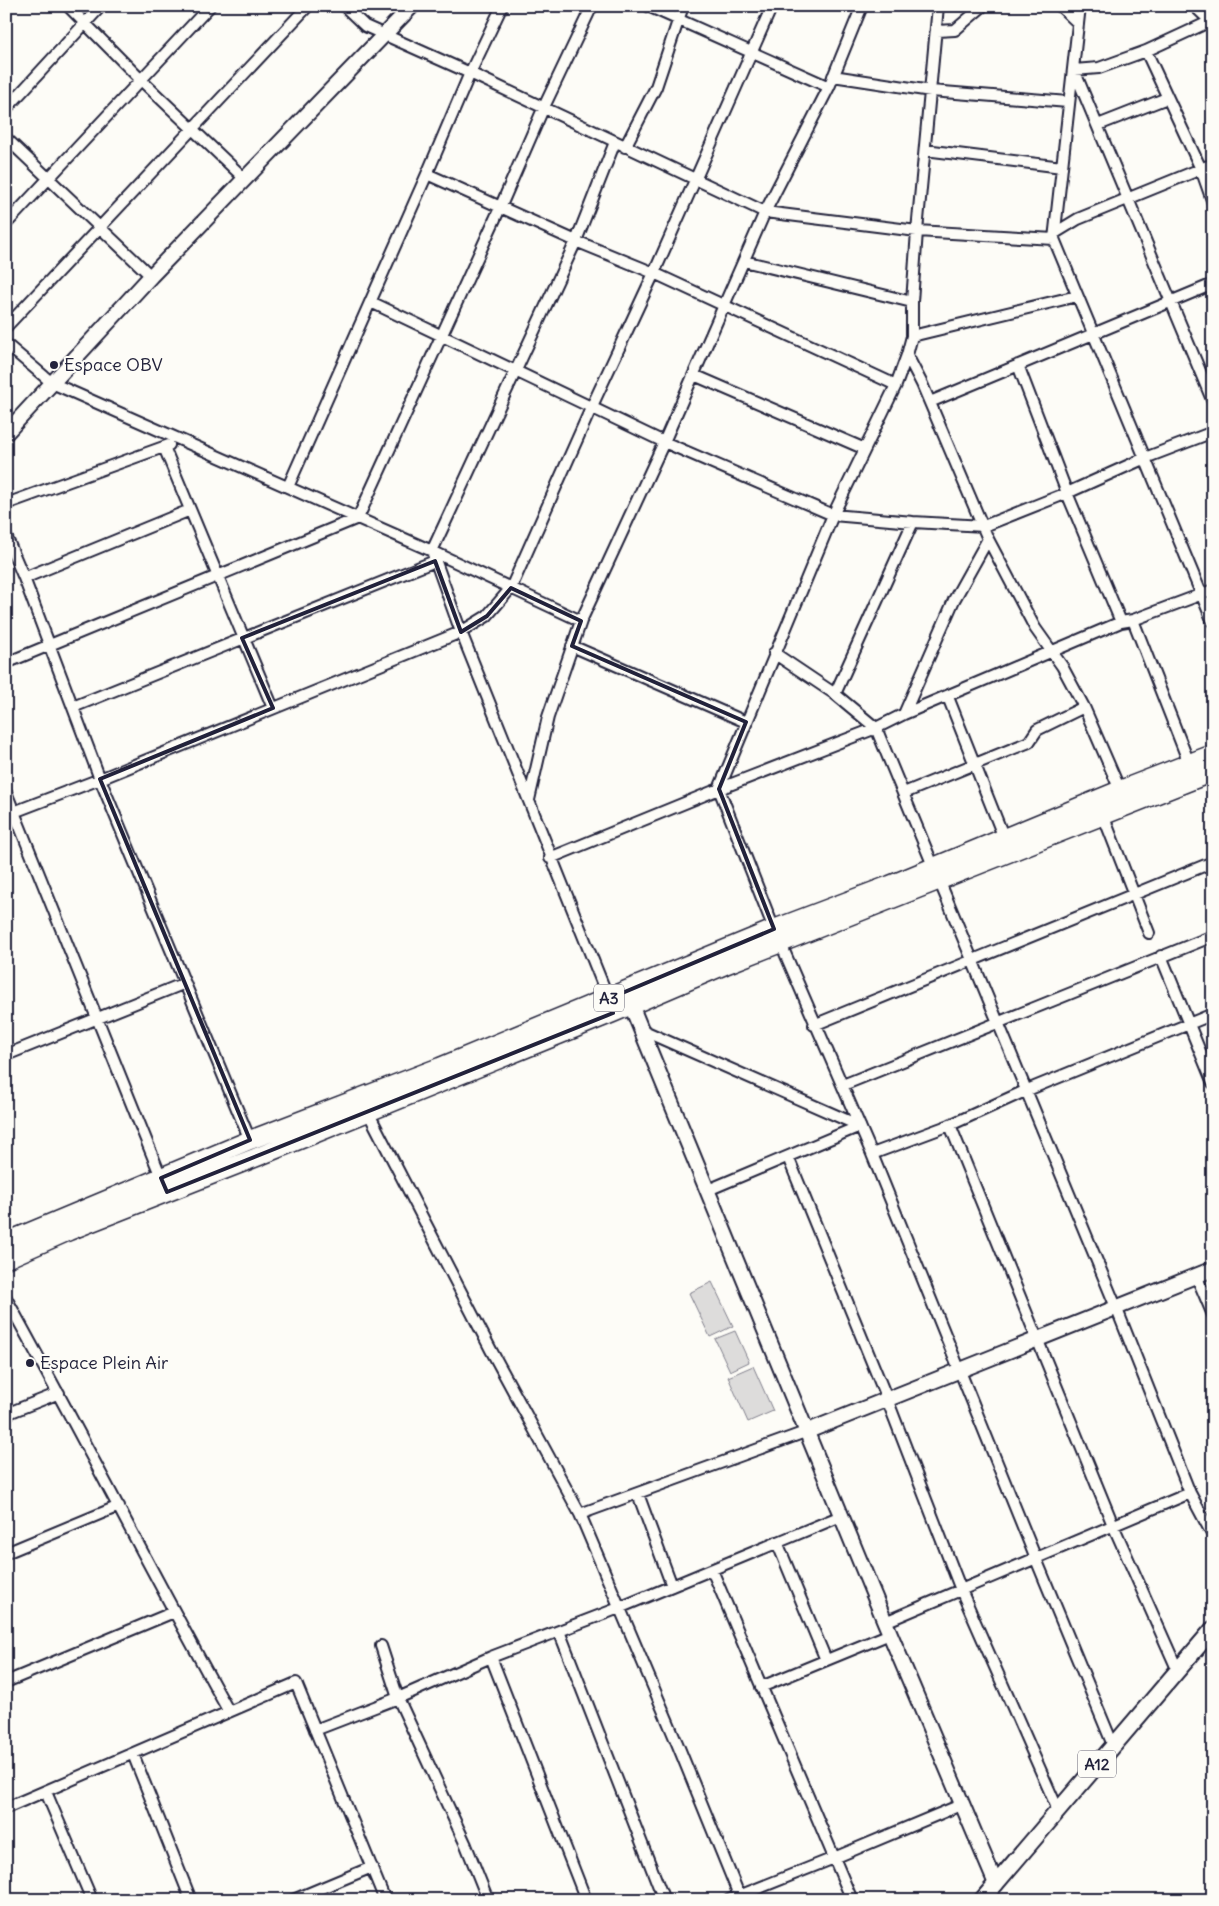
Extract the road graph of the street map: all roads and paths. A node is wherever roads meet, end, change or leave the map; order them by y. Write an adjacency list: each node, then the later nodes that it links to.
1 (68, 6): 20 (street)
2 (101, 6): 20 (street)
3 (210, 6): 29 (street)
4 (308, 6): 37 (street)
5 (344, 6): 23 (street)
6 (412, 6): 23 (street)
7 (502, 6): 27 (street)
8 (592, 6): 35 (street)
9 (648, 6): 18 (street)
10 (683, 6): 18 (street)
11 (772, 6): 25 (street)
12 (862, 6): 28 (street)
13 (938, 6): 22 (street)
14 (982, 6): 22 (street)
15 (1060, 6): 21 (street)
16 (1080, 6): 21 (street)
17 (1198, 6): 19 (main road)
18 (677, 20): 25 (street); 40 (street)
19 (1213, 20): 24 (street)
20 (85, 23): 29 (street); 34 (street)
21 (1078, 23): 26 (street)
22 (936, 32): 31 (street)
23 (385, 34): 27 (street); 47 (street)
24 (1146, 51): 26 (street); 32 (street)
25 (751, 54): 30 (street); 48 (street)
26 (1074, 70): 33 (street); 36 (street)
27 (470, 73): 35 (street); 45 (street)
28 (833, 76): 30 (street); 31 (street)
29 (141, 80): 37 (street); 46 (street)
30 (828, 87): 52 (street)
31 (931, 90): 33 (street); 41 (street)
32 (1167, 98): 36 (street); 44 (street)
33 (1068, 102): 43 (street)
34 (6, 109)
35 (543, 109): 39 (street); 51 (street)
36 (1098, 125): 49 (street)
37 (193, 129): 47 (street); 54 (street)
38 (6, 138): 46 (street)
39 (614, 142): 40 (street); 57 (street)
40 (625, 147): 48 (street)
41 (925, 150): 43 (street); 55 (street)
42 (1213, 164): 44 (street)
43 (1062, 166): 56 (street)
44 (1201, 169): 49 (street); 50 (street)
45 (427, 174): 51 (street); 63 (street)
46 (49, 179): 53 (street); 54 (street)
47 (245, 179): 60 (street)
48 (695, 180): 52 (street); 59 (street)
49 (1129, 198): 56 (street); 65 (street)
50 (1213, 203)
51 (500, 208): 57 (street); 69 (street)
52 (765, 212): 55 (street); 58 (street)
53 (6, 224)
54 (100, 227): 60 (street); 67 (street)
55 (917, 231): 56 (street); 64 (street)
56 (1055, 236): 62 (street)
57 (576, 241): 59 (street); 74 (street)
58 (744, 261): 64 (street); 66 (street)
59 (654, 273): 66 (street); 80 (street)
60 (151, 276): 76 (street)
61 (1213, 284): 65 (street)
62 (1077, 296): 68 (street); 70 (street)
63 (370, 302): 69 (street); 88 (street)
64 (912, 302): 70 (street)
65 (1171, 302): 68 (street); 79 (street)
66 (724, 305): 75 (street); 77 (street)
67 (6, 327)
68 (1092, 334): 73 (street); 87 (street)
69 (441, 336): 74 (street); 93 (street)
70 (912, 336): 72 (street)
71 (6, 344): 76 (street)
72 (907, 355): 77 (street); 78 (street)
73 (1018, 365): 78 (street); 89 (street)
74 (516, 370): 80 (street); 98 (street)
75 (694, 375): 84 (street); 86 (street)
76 (52, 383): 82 (street); 83 (street)
77 (896, 385): 86 (street)
78 (930, 402): 95 (street)
79 (1213, 402)
80 (592, 406): 84 (street); 101 (street)
81 (1213, 432): 87 (street)
82 (6, 433)
83 (182, 440): 85 (street); 88 (street)
84 (664, 442): 92 (street); 105 (street)
85 (164, 446): 90 (street); 91 (street)
86 (865, 449): 92 (street)
87 (1145, 458): 89 (street); 103 (street)
88 (288, 487): 93 (street)
89 (1067, 493): 95 (street); 106 (street)
90 (6, 504)
91 (190, 510): 99 (street); 100 (street)
92 (833, 515): 94 (street); 113 (street)
93 (358, 518): 98 (street); 99 (street)
94 (913, 522): 95 (street); 115 (street)
95 (984, 526): 97 (street)
96 (6, 536): 100 (street)
97 (988, 539): 112 (street); 120 (street)
98 (433, 556): 101 (street); 108 (street); 109 (street)
99 (218, 576): 109 (street); 110 (street)
100 (24, 578): 110 (street)
101 (511, 588): 105 (street); 108 (street)
102 (1213, 590): 103 (street)
103 (1202, 594): 104 (street); 107 (street)
104 (1133, 620): 106 (street); 124 (street)
105 (580, 621): 111 (street)
106 (1121, 622): 112 (street)
107 (1213, 622)
108 (461, 632): 118 (street); 132 (street)
109 (242, 638): 117 (street); 118 (street)
110 (50, 646): 114 (street); 117 (street)
111 (572, 646): 121 (street); 132 (street)
112 (1052, 651): 116 (street); 119 (street)
113 (774, 653): 115 (street); 121 (street)
114 (6, 663)
115 (835, 694): 122 (street)
116 (948, 697): 120 (street); 125 (street)
117 (73, 707): 127 (street)
118 (273, 708): 127 (street)
119 (1084, 708): 125 (street); 129 (street)
120 (904, 714): 122 (street)
121 (746, 722): 128 (street)
122 (876, 728): 128 (street); 131 (street)
123 (1213, 754): 124 (highway, A3)
124 (1189, 763): 129 (highway, A3)
125 (974, 764): 131 (street); 135 (street)
126 (1213, 772): 134 (highway, A3)
127 (100, 779): 133 (street); 145 (street)
128 (719, 789): 136 (street); 142 (street)
129 (1120, 790): 135 (highway, A3)
130 (6, 792): 133 (street)
131 (904, 793): 138 (street)
132 (529, 800): 136 (street)
133 (10, 813): 149 (street)
134 (1103, 815): 138 (highway, A3); 139 (street)
135 (1004, 838): 138 (highway, A3)
136 (550, 858): 147 (street)
137 (1213, 862): 139 (street)
138 (938, 873): 142 (highway, A3); 144 (street)
139 (1134, 894): 140 (street); 144 (street)
140 (1149, 933)
141 (1213, 936): 143 (street)
142 (777, 937): 146 (highway, A3); 147 (highway, A3); 152 (street)
143 (1161, 956): 150 (street); 151 (street)
144 (973, 960): 150 (street); 152 (street)
145 (185, 983): 149 (street); 161 (street)
146 (631, 1005): 147 (highway, A3); 153 (street)
147 (611, 1006): 158 (highway, A3); 161 (highway, A3)
148 (1213, 1014): 151 (street)
149 (98, 1018): 154 (street); 164 (street)
150 (998, 1024): 156 (street); 157 (street)
151 (1189, 1024): 155 (street); 157 (street)
152 (814, 1025): 156 (street)
153 (642, 1030): 160 (street); 165 (street)
154 (6, 1055)
155 (1213, 1083)
156 (843, 1085): 160 (street)
157 (1025, 1091): 159 (street); 171 (street)
158 (368, 1112): 164 (highway, A3); 182 (street)
159 (950, 1125): 162 (street); 173 (street)
160 (860, 1126): 162 (street); 163 (street)
161 (250, 1140): 164 (highway, A3)
162 (872, 1154): 174 (street)
163 (788, 1157): 165 (street); 176 (street)
164 (164, 1185): 166 (highway, A3); 167 (highway, A3)
165 (708, 1190): 178 (street)
166 (6, 1242)
167 (6, 1259)
168 (1213, 1269): 169 (street)
169 (1196, 1275): 171 (street); 172 (street)
170 (6, 1298): 175 (street)
171 (1116, 1307): 173 (street); 179 (street)
172 (1213, 1315)
173 (1039, 1340): 174 (street); 184 (street)
174 (959, 1370): 176 (street); 188 (street)
175 (59, 1393): 177 (street); 181 (street)
176 (887, 1399): 178 (street); 191 (street)
177 (6, 1414)
178 (808, 1431): 180 (street); 183 (street)
179 (1190, 1493): 184 (street); 185 (street)
180 (638, 1494): 182 (street); 190 (street)
181 (119, 1506): 187 (street); 193 (street)
182 (580, 1514): 192 (street)
183 (841, 1516): 186 (street); 194 (street)
184 (1113, 1525): 188 (street); 200 (street)
185 (1213, 1536)
186 (777, 1542): 189 (street); 199 (street)
187 (6, 1553)
188 (1036, 1559): 191 (street); 206 (street)
189 (712, 1570): 190 (street); 202 (street)
190 (672, 1586): 192 (street)
191 (961, 1590): 194 (street); 211 (street)
192 (619, 1608): 196 (street); 215 (street)
193 (174, 1612): 201 (street); 204 (street)
194 (888, 1628): 199 (street); 209 (street)
195 (1213, 1629): 200 (main road, A12)
196 (558, 1630): 198 (street); 222 (street)
197 (381, 1646): 203 (street)
198 (491, 1657): 203 (street); 221 (street)
199 (826, 1660): 202 (street)
200 (1178, 1671): 206 (main road, A12)
201 (6, 1682)
202 (761, 1686): 212 (street)
203 (398, 1698): 205 (street); 220 (street)
204 (229, 1712): 205 (street); 207 (street)
205 (316, 1730): 213 (street)
206 (1113, 1745): 211 (main road, A12)
207 (133, 1754): 208 (street); 217 (street)
208 (46, 1792): 210 (street); 216 (street)
209 (963, 1804): 212 (street); 214 (street)
210 (6, 1808)
211 (1058, 1810): 214 (main road, A12)
212 (834, 1858): 215 (street); 224 (street)
213 (372, 1867): 218 (street); 219 (street)
214 (996, 1884): 225 (main road, A12)
215 (740, 1898): 223 (street)
216 (92, 1900)
217 (191, 1900)
218 (293, 1900)
219 (385, 1900)
220 (488, 1900)
221 (586, 1900)
222 (664, 1900)
223 (729, 1900)
224 (852, 1900)
225 (982, 1900)

